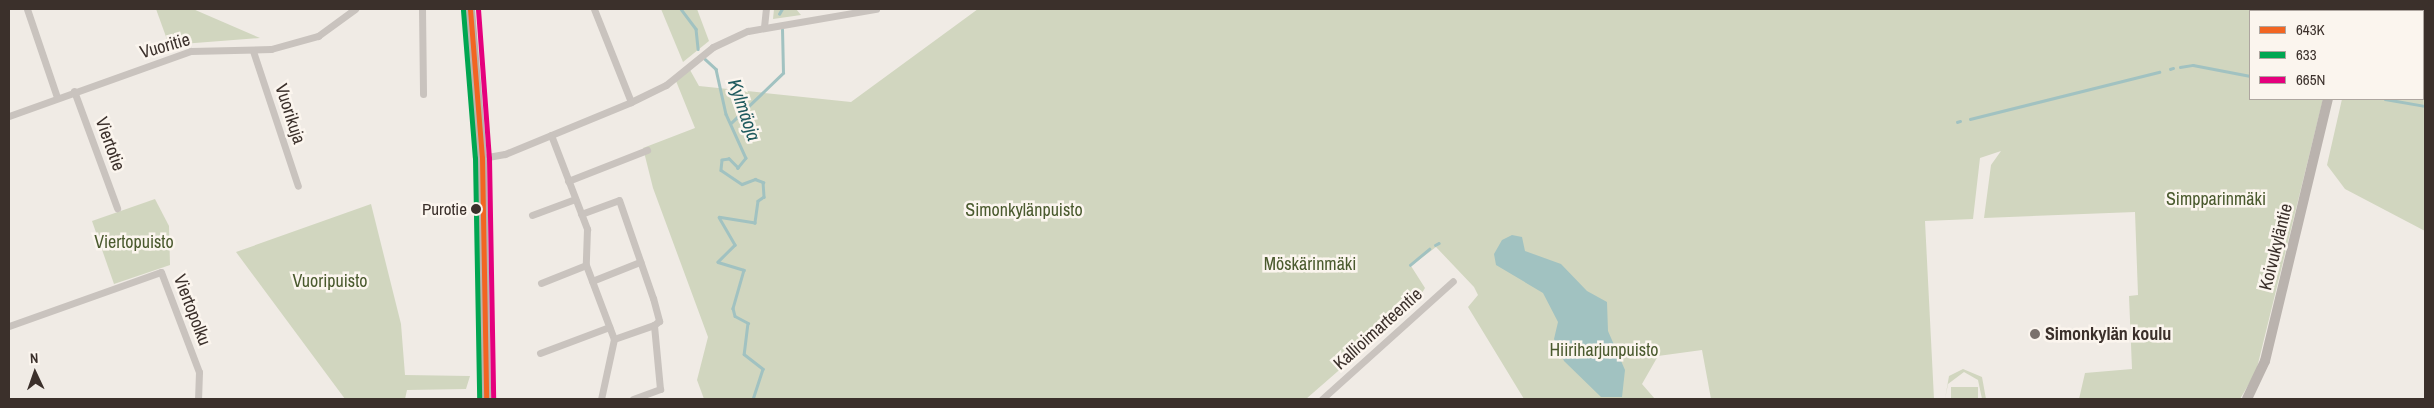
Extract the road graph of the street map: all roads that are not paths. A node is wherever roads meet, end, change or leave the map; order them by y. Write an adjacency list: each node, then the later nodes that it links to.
1 (27, 9): 12 (street)
2 (355, 9): 9 (street, Vuoritie)
3 (422, 9): 11 (street)
4 (470, 9): 18 (main road)
5 (594, 9): 14 (street)
6 (766, 9): 8 (street)
7 (876, 9): 8 (street)
8 (764, 27): 14 (street)
9 (253, 51): 10 (street, Vuoritie); 20 (street, Vuorikuja)
10 (74, 91): 12 (street, Vuoritie); 22 (street, Viertotie)
11 (423, 94)
12 (57, 97): 15 (street, Vuoritie)
13 (2328, 100): 40 (main road, Koivukyläntie)
14 (631, 102): 16 (street)
15 (9, 116)
16 (551, 135): 18 (street); 19 (street)
17 (647, 150): 19 (street)
18 (482, 158): 36 (main road)
19 (568, 181): 21 (street)
20 (298, 186)
21 (575, 199): 23 (street); 24 (street)
22 (117, 208)
23 (581, 214): 25 (street); 26 (street)
24 (532, 215)
25 (640, 262): 27 (street); 30 (street)
26 (586, 265): 27 (street); 29 (street)
27 (592, 281): 32 (street)
28 (1453, 281): 39 (street, Kallioimarteentie)
29 (541, 283)
30 (654, 325): 33 (street); 38 (street)
31 (9, 326): 35 (street, Viertopolku)
32 (609, 327): 33 (street); 34 (street)
33 (614, 339): 37 (street)
34 (540, 353)
35 (198, 399)
36 (486, 399)
37 (601, 399)
38 (633, 399)
39 (1322, 399)
40 (2247, 399)

